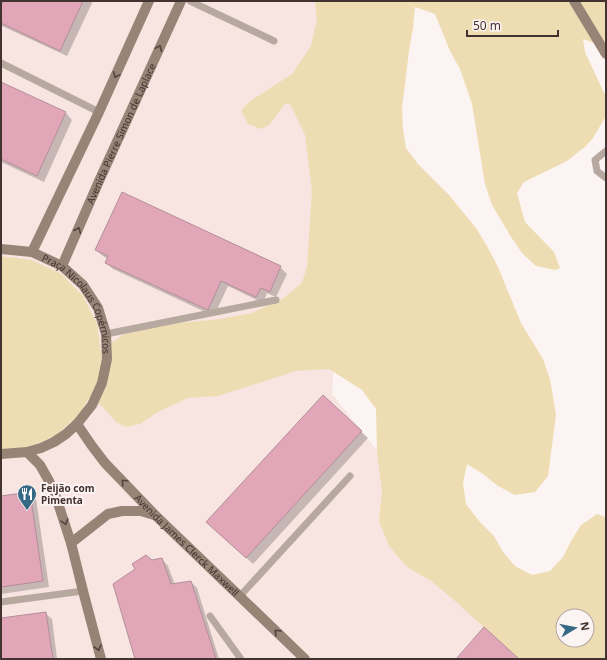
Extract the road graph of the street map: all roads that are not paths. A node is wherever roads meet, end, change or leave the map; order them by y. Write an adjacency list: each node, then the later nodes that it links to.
1 (148, 1): 8 (street, one-way to 8)
2 (181, 1): 13 (street, Avenida Pierre Simon de Laplace, one-way to 2)
3 (190, 1): 5 (lane)
4 (574, 1): 6 (street)
5 (274, 41)
6 (606, 54)
7 (1, 63): 8 (lane)
8 (99, 112): 12 (street)
9 (606, 151): 10 (lane)
10 (606, 178)
11 (1, 248): 12 (street, Praça Nicolaus Copérnicos)
12 (32, 252): 13 (street, Praça Nicolaus Copérnicos)
13 (62, 266): 15 (street, Praça Nicolaus Copérnicos)
14 (276, 300): 15 (lane)
15 (106, 334): 16 (street, Praça Nicolaus Copérnicos)
16 (77, 424): 17 (street, Praça Nicolaus Copérnicos); 20 (street, Avenida James Clerck Maxwell, one-way to 16)
17 (27, 452): 18 (street, Praça Nicolaus Copérnicos); 21 (street, one-way to 21)
18 (1, 454)
19 (350, 476): 23 (lane)
20 (155, 516): 21 (street); 23 (street, Avenida James Clerck Maxwell)
21 (71, 543): 22 (street)
22 (83, 591): 24 (lane); 26 (street, one-way to 26)
23 (240, 596): 28 (street, Avenida James Clerck Maxwell, one-way to 23)
24 (1, 602)
25 (210, 616): 27 (lane)
26 (101, 659)
27 (241, 659)
28 (305, 659)

